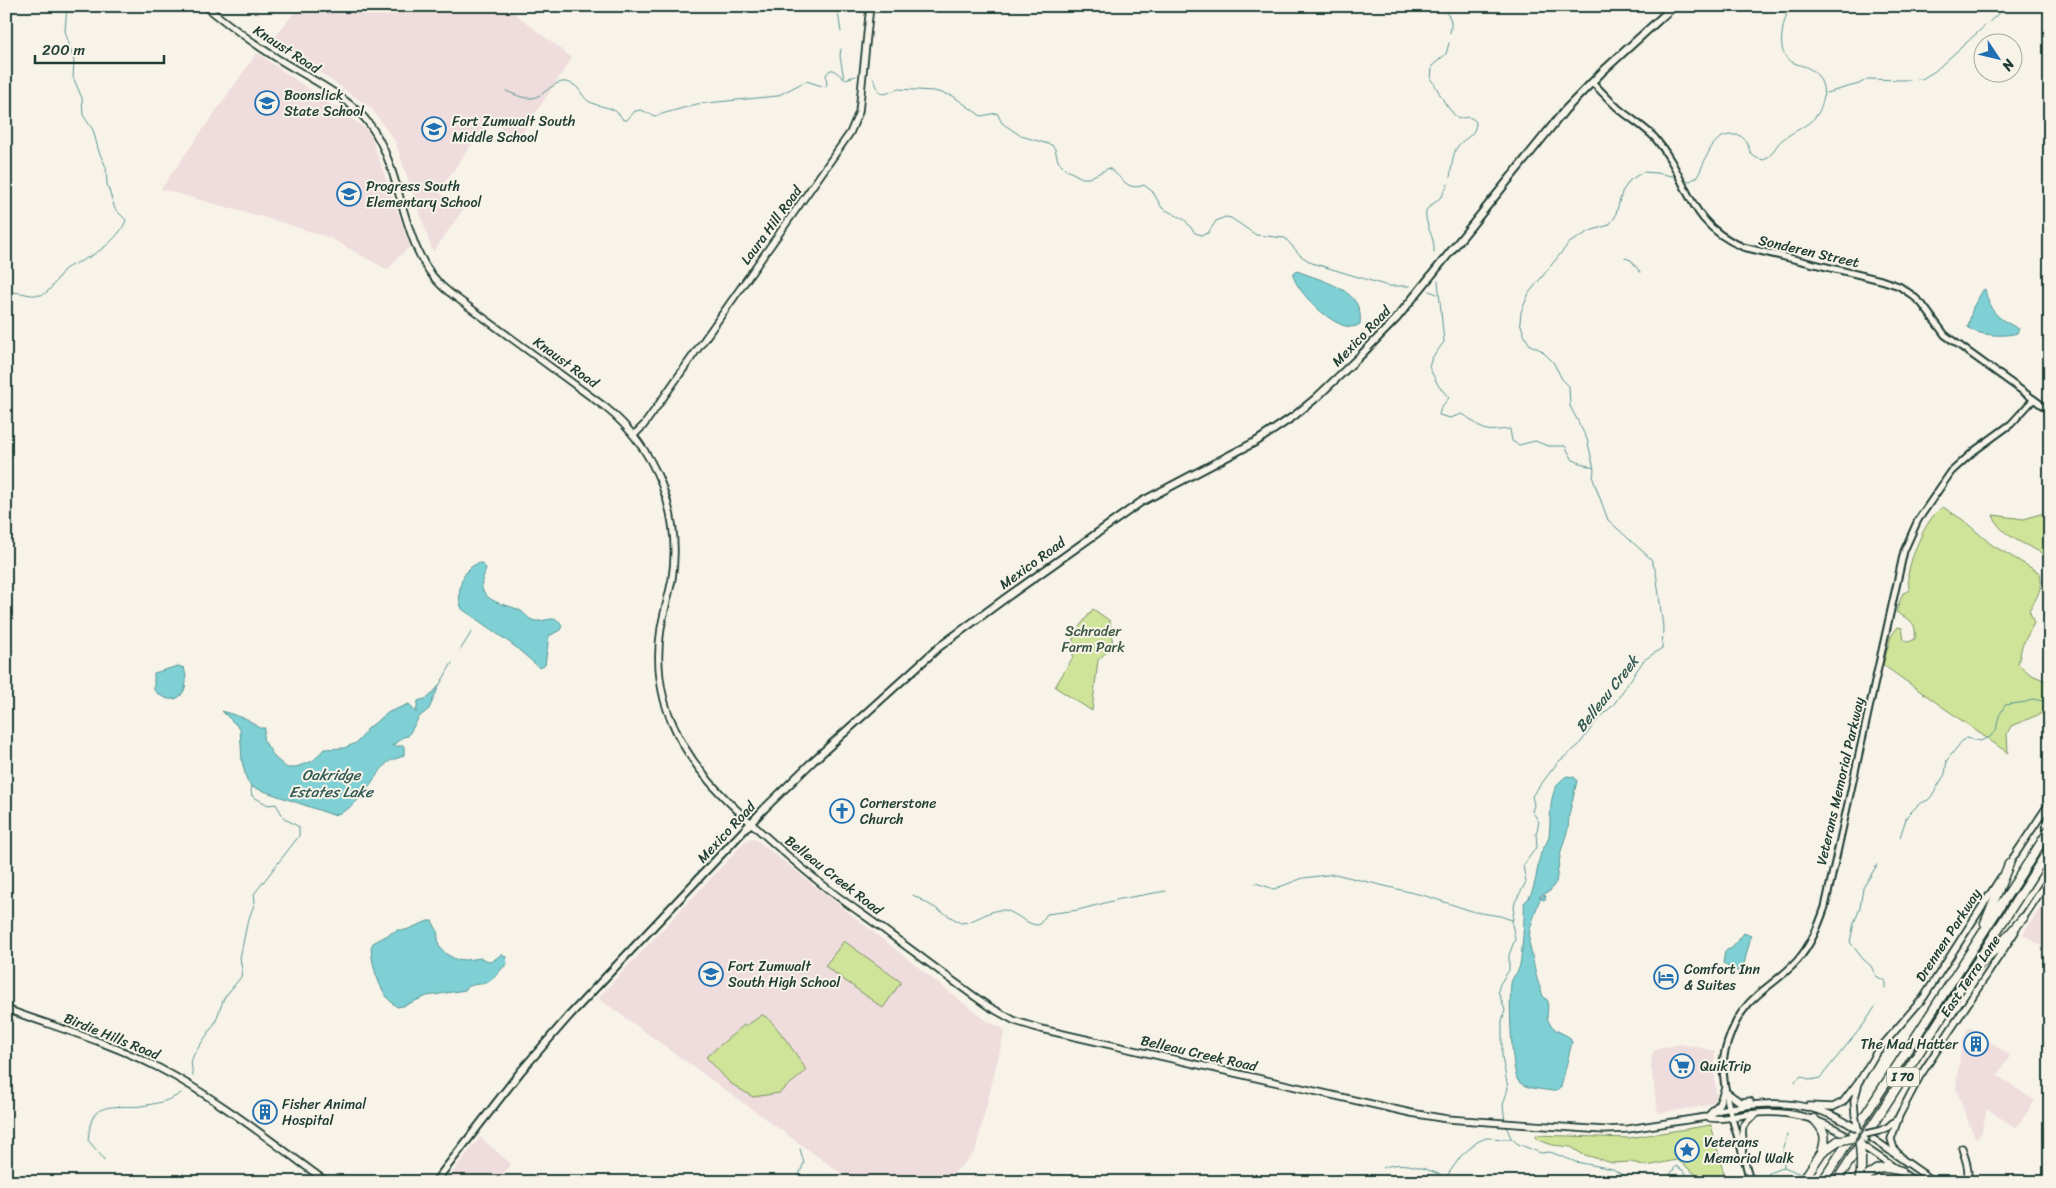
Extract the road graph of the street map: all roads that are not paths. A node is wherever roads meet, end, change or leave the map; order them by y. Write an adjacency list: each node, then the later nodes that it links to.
1 (205, 6): 7 (main road, Knaust Road)
2 (870, 6): 7 (main road, Laura Hill Road)
3 (1674, 6): 4 (main road, Mexico Road)
4 (1592, 82): 5 (street, Sonderen Street); 9 (main road, Mexico Road)
5 (2033, 400): 6 (street, Sonderen Street); 19 (street, Veterans Memorial Parkway)
6 (2050, 411)
7 (634, 435): 9 (main road, Knaust Road)
8 (2050, 802): 12 (main road, Drennen Parkway)
9 (751, 823): 26 (main road, Belleau Creek Road); 37 (main road, Mexico Road)
10 (2050, 829): 15 (highway, I 70)
11 (2050, 848): 16 (highway, I 70)
12 (2009, 864): 15 (highway); 18 (main road, Drennen Parkway)
13 (2050, 877): 14 (main road, East Terra Lane)
14 (2023, 918): 16 (highway); 25 (main road, East Terra Lane)
15 (1976, 944): 35 (highway, I 70)
16 (1970, 973): 40 (highway, I 70)
17 (6, 1009): 36 (main road, Birdie Hills Road)
18 (1862, 1077): 21 (main road); 29 (main road, bridge)
19 (1726, 1090): 20 (main road); 22 (street, Veterans Memorial Parkway); 23 (main road)
20 (1761, 1103): 21 (main road); 22 (main road)
21 (1809, 1106): 29 (main road, bridge)
22 (1729, 1108): 23 (main road); 27 (street, Veterans Memorial Parkway)
23 (1712, 1111): 26 (main road)
24 (1757, 1113): 27 (main road, Belleau Creek Road); 28 (main road, Belleau Creek Road); 31 (main road)
25 (1899, 1116): 29 (main road, bridge); 33 (main road, East Terra Lane)
26 (1706, 1117): 27 (main road, Belleau Creek Road)
27 (1731, 1117): 31 (street, Veterans Memorial Parkway)
28 (1814, 1119): 29 (main road, Belleau Creek Road, bridge); 32 (highway)
29 (1859, 1136): 32 (highway, bridge); 33 (main road, bridge); 34 (main road, bridge); 41 (highway, bridge)
30 (1962, 1148): 44 (main road)
31 (1742, 1152): 38 (street, Veterans Memorial Parkway)
32 (1822, 1152): 39 (highway)
33 (1900, 1157): 43 (main road)
34 (1901, 1171): 41 (highway); 42 (main road)
35 (1823, 1181)
36 (327, 1182)
37 (435, 1182)
38 (1750, 1182)
39 (1802, 1182)
40 (1836, 1182)
41 (1860, 1182)
42 (1916, 1182)
43 (1935, 1182)
44 (1966, 1182)

